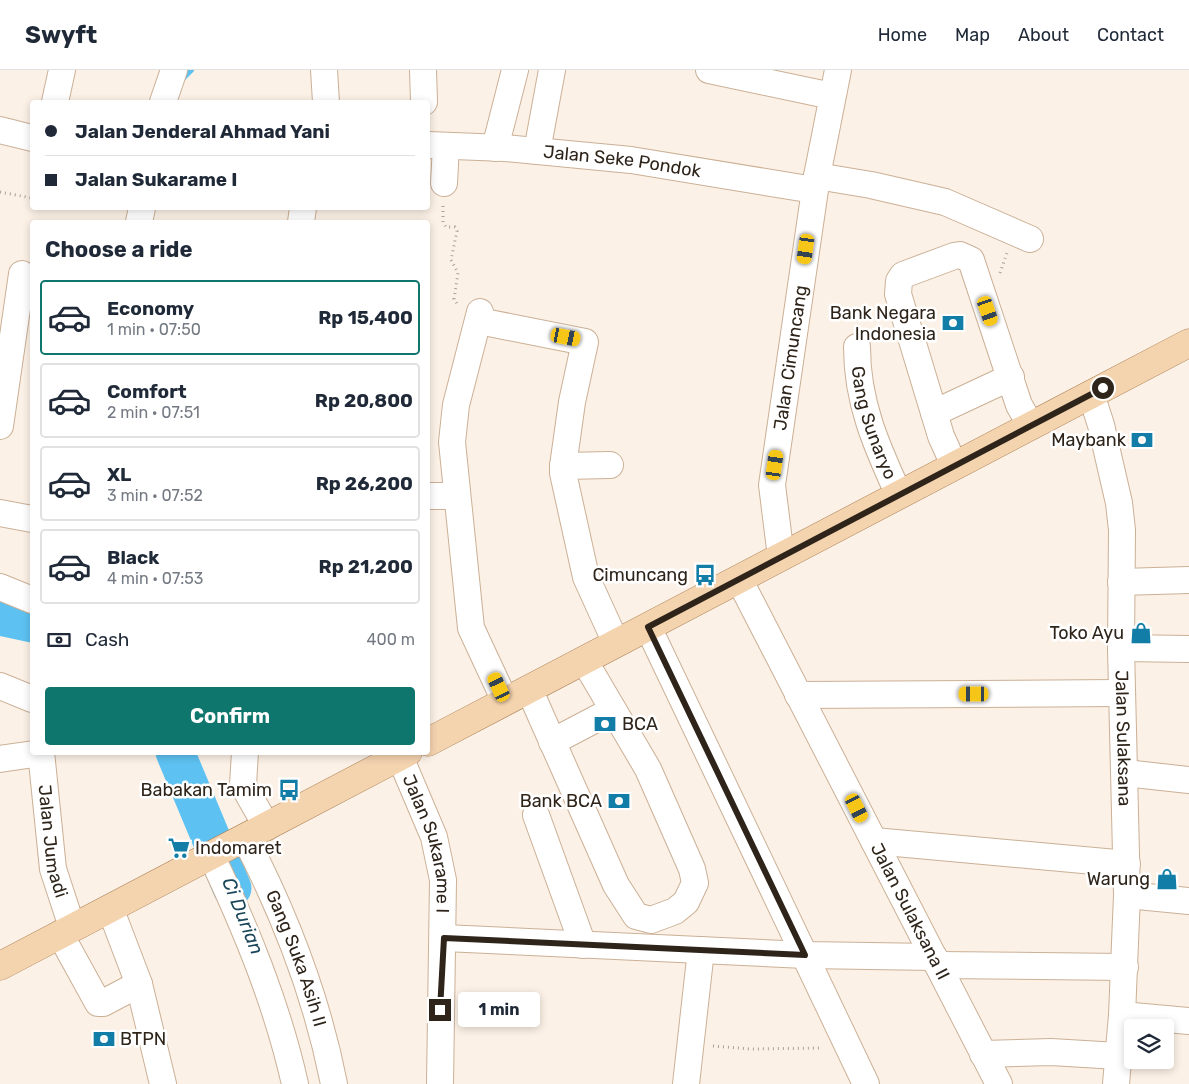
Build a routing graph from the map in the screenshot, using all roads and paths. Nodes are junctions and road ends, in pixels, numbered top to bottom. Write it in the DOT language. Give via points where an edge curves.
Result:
graph roads {
  1 [pos="62,70"];
  2 [pos="324,70"];
  3 [pos="423,70"];
  4 [pos="515,70"];
  5 [pos="552,70"];
  6 [pos="709,70"];
  7 [pos="838,70"];
  8 [pos="172,71"];
  9 [pos="832,96"];
  10 [pos="54,100"];
  11 [pos="164,100"];
  12 [pos="326,100"];
  13 [pos="424,100"];
  14 [pos="0,130"];
  15 [pos="30,138"];
  16 [pos="436,146"];
  17 [pos="495,148"];
  18 [pos="537,151"];
  19 [pos="444,183"];
  20 [pos="816,183"];
  21 [pos="0,192"];
  22 [pos="30,198"];
  23 [pos="1030,239"];
  24 [pos="18,273"];
  25 [pos="480,316"];
  26 [pos="1189,343"];
  27 [pos="857,346"];
  28 [pos="1011,378"];
  29 [pos="1091,394"];
  30 [pos="934,413"];
  31 [pos="0,426"];
  32 [pos="1031,426"];
  33 [pos="610,465"];
  34 [pos="954,465"];
  35 [pos="563,466"];
  36 [pos="900,495"];
  37 [pos="430,496"];
  38 [pos="457,496"];
  39 [pos="0,513"];
  40 [pos="30,518"];
  41 [pos="781,557"];
  42 [pos="739,579"];
  43 [pos="1189,580"];
  44 [pos="1121,582"];
  45 [pos="0,588"];
  46 [pos="30,599"];
  47 [pos="648,627"];
  48 [pos="616,643"];
  49 [pos="1121,648"];
  50 [pos="1189,649"];
  51 [pos="584,660"];
  52 [pos="0,686"];
  53 [pos="529,689"];
  54 [pos="1122,693"];
  55 [pos="798,695"];
  56 [pos="30,698"];
  57 [pos="505,701"];
  58 [pos="614,710"];
  59 [pos="430,741"];
  60 [pos="552,742"];
  61 [pos="30,755"];
  62 [pos="41,755"];
  63 [pos="245,755"];
  64 [pos="404,755"];
  65 [pos="0,759"];
  66 [pos="1125,773"];
  67 [pos="1189,780"];
  68 [pos="536,815"];
  69 [pos="874,841"];
  70 [pos="233,844"];
  71 [pos="1127,864"];
  72 [pos="1127,896"];
  73 [pos="1189,901"];
  74 [pos="110,908"];
  75 [pos="66,931"];
  76 [pos="444,938"];
  77 [pos="583,945"];
  78 [pos="701,950"];
  79 [pos="805,955"];
  80 [pos="936,961"];
  81 [pos="0,966"];
  82 [pos="1125,967"];
  83 [pos="139,984"];
  84 [pos="1122,1015"];
  85 [pos="1189,1021"];
  86 [pos="690,1045"];
  87 [pos="849,1048"];
  88 [pos="984,1054"];
  89 [pos="1118,1056"];
  90 [pos="163,1084"];
  91 [pos="295,1084"];
  92 [pos="334,1084"];
  93 [pos="440,1084"];
  94 [pos="686,1084"];
  95 [pos="866,1084"];
  96 [pos="999,1084"];
  97 [pos="1116,1084"];
  1 -- 10 [label="street"];
  2 -- 12 [label="street"];
  3 -- 13 [label="street"];
  4 -- 17 [label="street"];
  5 -- 18 [label="street"];
  6 -- 9 [label="street"];
  7 -- 9 [label="street, Jalan Cimuncang"];
  8 -- 11 [label="street"];
  9 -- 20 [label="street, Jalan Cimuncang"];
  14 -- 15 [label="street"];
  16 -- 17 [label="street, Jalan Seke Pondok"];
  16 -- 19 [label="street"];
  17 -- 18 [label="street, Jalan Seke Pondok"];
  18 -- 20 [label="street, Jalan Seke Pondok"];
  19 -- 25 [label="path" via="443,222 457,231 451,260 458,273 454,299 456,304"];
  20 -- 23 [label="street, Jalan Seke Pondok" via="871,184 945,202"];
  20 -- 41 [label="street, Jalan Cimuncang" via="772,485"];
  21 -- 22 [label="path"];
  24 -- 31 [label="street"];
  25 -- 35 [label="street" via="585,342"];
  25 -- 38 [label="street" via="452,425"];
  26 -- 29 [label="main road"];
  27 -- 36 [label="street, Gang Sunaryo" via="857,371 872,433"];
  28 -- 30 [label="street"];
  28 -- 30 [label="street" via="971,260 954,256 903,275 898,294"];
  28 -- 32 [label="street" via="1019,404"];
  29 -- 32 [label="main road"];
  29 -- 44 [label="street, Jalan Sulaksana" via="1119,503"];
  30 -- 34 [label="street"];
  32 -- 34 [label="main road"];
  33 -- 35 [label="street"];
  34 -- 36 [label="main road"];
  35 -- 48 [label="street" via="586,577"];
  36 -- 41 [label="main road"];
  37 -- 38 [label="street"];
  38 -- 57 [label="street" via="471,628"];
  39 -- 40 [label="street"];
  41 -- 42 [label="main road"];
  42 -- 47 [label="main road"];
  42 -- 55 [label="street, Jalan Sulaksana II"];
  43 -- 44 [label="street"];
  44 -- 49 [label="street, Jalan Sulaksana"];
  45 -- 46 [label="street"];
  47 -- 48 [label="main road"];
  47 -- 79 [label="street"];
  48 -- 51 [label="main road"];
  49 -- 50 [label="street"];
  49 -- 54 [label="street, Jalan Sulaksana"];
  51 -- 53 [label="main road"];
  51 -- 58 [label="street"];
  52 -- 56 [label="street"];
  53 -- 57 [label="main road"];
  53 -- 60 [label="street"];
  54 -- 55 [label="street"];
  54 -- 66 [label="street, Jalan Sulaksana"];
  55 -- 69 [label="street, Jalan Sulaksana II"];
  57 -- 59 [label="main road"];
  58 -- 60 [label="street"];
  58 -- 60 [label="street" via="648,769 692,869 695,883 691,896 675,911 651,920 636,916 616,886"];
  61 -- 65 [label="street"];
  62 -- 75 [label="street, Jalan Jumadi" via="53,869"];
  63 -- 70 [label="street"];
  64 -- 70 [label="main road"];
  64 -- 76 [label="street, Jalan Sukarame I" via="434,837 443,880"];
  66 -- 67 [label="street"];
  66 -- 71 [label="street, Jalan Sulaksana"];
  68 -- 77 [label="street"];
  69 -- 71 [label="street"];
  69 -- 80 [label="street, Jalan Sulaksana II"];
  70 -- 74 [label="main road"];
  70 -- 91 [label="street" via="255,954 275,1009"];
  70 -- 92 [label="street, Gang Suka Asih II" via="268,883 309,984"];
  71 -- 72 [label="street, Jalan Sulaksana"];
  72 -- 73 [label="street"];
  72 -- 82 [label="street, Jalan Sulaksana"];
  74 -- 75 [label="main road"];
  74 -- 83 [label="street"];
  75 -- 81 [label="main road"];
  75 -- 83 [label="street, Jalan Jumadi" via="98,1003"];
  76 -- 77 [label="street"];
  76 -- 93 [label="street, Jalan Sukarame I"];
  77 -- 78 [label="street"];
  78 -- 79 [label="street"];
  78 -- 86 [label="street"];
  79 -- 80 [label="street"];
  79 -- 87 [label="street"];
  80 -- 82 [label="street"];
  80 -- 88 [label="street, Jalan Sulaksana II"];
  82 -- 84 [label="street, Jalan Sulaksana"];
  83 -- 90 [label="street"];
  84 -- 85 [label="street"];
  84 -- 89 [label="street, Jalan Sulaksana"];
  86 -- 87 [label="path" via="750,1049"];
  86 -- 94 [label="street"];
  87 -- 95 [label="street"];
  88 -- 89 [label="street" via="1051,1052"];
  88 -- 96 [label="street, Jalan Sulaksana II"];
  89 -- 97 [label="street, Jalan Sulaksana"];
}
